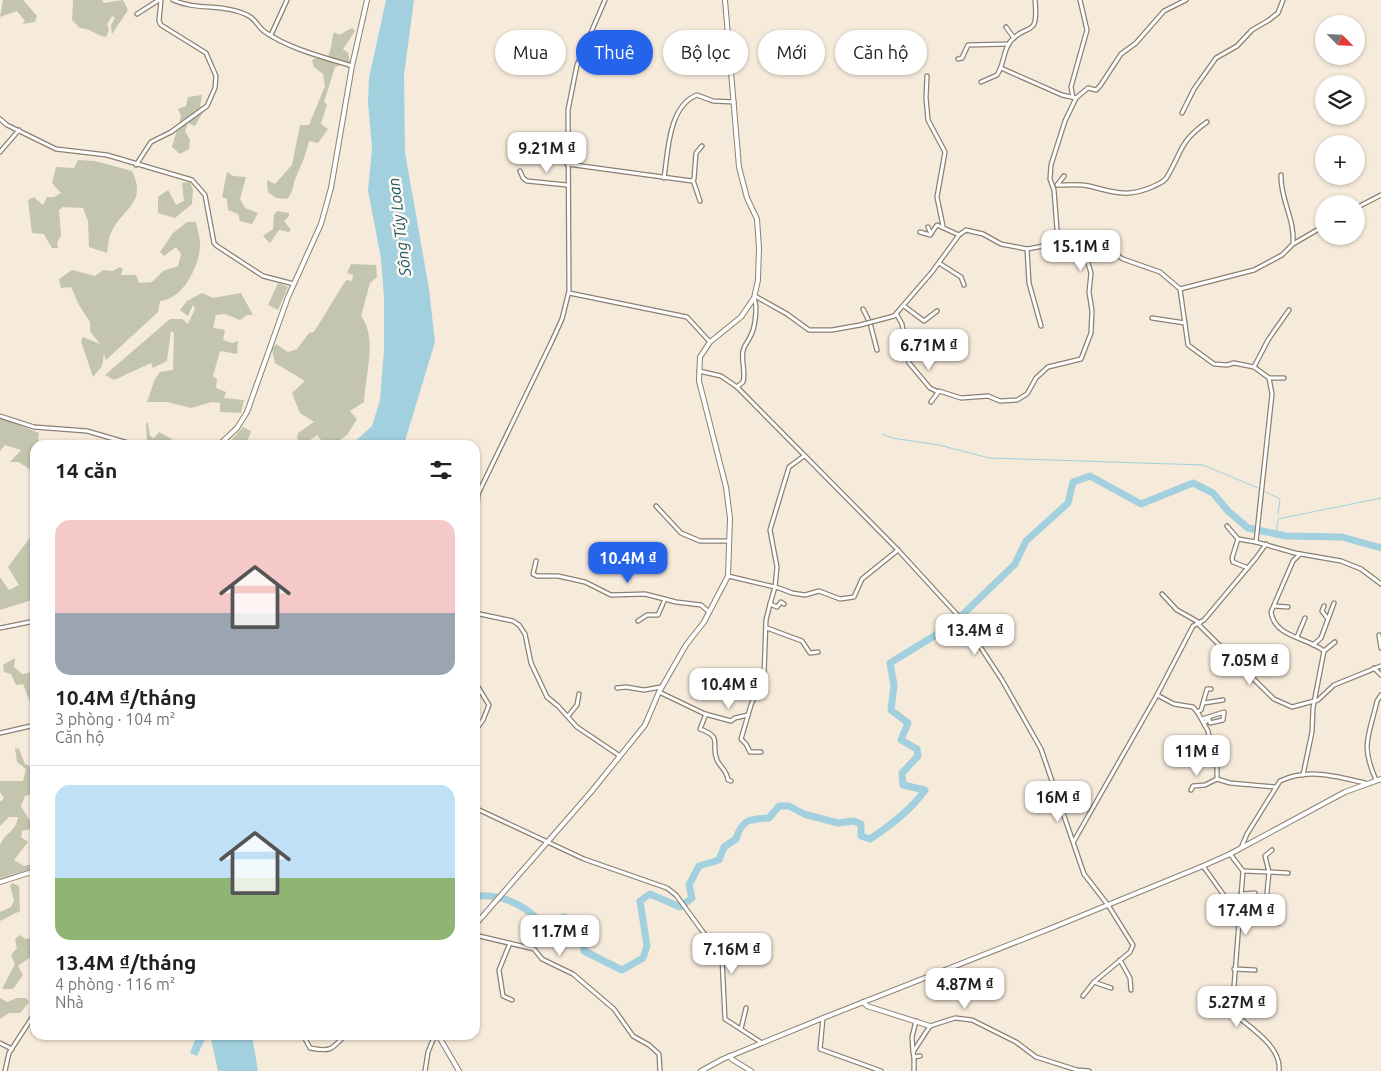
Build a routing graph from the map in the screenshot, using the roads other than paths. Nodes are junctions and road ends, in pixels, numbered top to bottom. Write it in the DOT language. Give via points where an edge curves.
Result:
graph roads {
  1 [pos="160,0"];
  2 [pos="173,0"];
  3 [pos="287,0"];
  4 [pos="367,0"];
  5 [pos="605,0"];
  6 [pos="725,0"];
  7 [pos="1035,0"];
  8 [pos="1080,0"];
  9 [pos="1186,0"];
  10 [pos="1284,0"];
  11 [pos="138,14"];
  12 [pos="1006,27"];
  13 [pos="271,35"];
  14 [pos="1014,38"];
  15 [pos="1008,44"];
  16 [pos="958,59"];
  17 [pos="352,66"];
  18 [pos="1001,68"];
  19 [pos="926,76"];
  20 [pos="981,82"];
  21 [pos="1076,98"];
  22 [pos="734,102"];
  23 [pos="1182,114"];
  24 [pos="0,119"];
  25 [pos="1207,122"];
  26 [pos="19,130"];
  27 [pos="702,146"];
  28 [pos="0,152"];
  29 [pos="567,164"];
  30 [pos="136,165"];
  31 [pos="520,171"];
  32 [pos="1281,175"];
  33 [pos="1064,176"];
  34 [pos="664,178"];
  35 [pos="693,180"];
  36 [pos="567,185"];
  37 [pos="1058,185"];
  38 [pos="1053,187"];
  39 [pos="1381,196"];
  40 [pos="700,201"];
  41 [pos="1365,204"];
  42 [pos="943,226"];
  43 [pos="928,227"];
  44 [pos="1315,231"];
  45 [pos="920,232"];
  46 [pos="931,234"];
  47 [pos="959,234"];
  48 [pos="1081,240"];
  49 [pos="1058,243"];
  50 [pos="1293,244"];
  51 [pos="1027,249"];
  52 [pos="939,263"];
  53 [pos="294,284"];
  54 [pos="964,285"];
  55 [pos="1180,289"];
  56 [pos="569,293"];
  57 [pos="754,297"];
  58 [pos="904,306"];
  59 [pos="863,309"];
  60 [pos="1289,310"];
  61 [pos="937,311"];
  62 [pos="895,316"];
  63 [pos="1152,318"];
  64 [pos="1185,323"];
  65 [pos="1042,326"];
  66 [pos="710,342"];
  67 [pos="877,350"];
  68 [pos="1254,366"];
  69 [pos="699,371"];
  70 [pos="1269,378"];
  71 [pos="1284,378"];
  72 [pos="737,387"];
  73 [pos="938,392"];
  74 [pos="931,402"];
  75 [pos="0,416"];
  76 [pos="118,440"];
  77 [pos="224,440"];
  78 [pos="804,456"];
  79 [pos="480,490"];
  80 [pos="656,506"];
  81 [pos="1227,526"];
  82 [pos="1238,539"];
  83 [pos="730,540"];
  84 [pos="1256,542"];
  85 [pos="1266,544"];
  86 [pos="898,550"];
  87 [pos="1300,554"];
  88 [pos="536,560"];
  89 [pos="1248,568"];
  90 [pos="728,576"];
  91 [pos="1381,584"];
  92 [pos="775,587"];
  93 [pos="1162,594"];
  94 [pos="665,599"];
  95 [pos="1334,603"];
  96 [pos="770,604"];
  97 [pos="784,604"];
  98 [pos="1274,606"];
  99 [pos="1324,606"];
  100 [pos="1288,607"];
  101 [pos="709,612"];
  102 [pos="480,614"];
  103 [pos="1305,618"];
  104 [pos="1328,619"];
  105 [pos="638,621"];
  106 [pos="30,622"];
  107 [pos="1199,624"];
  108 [pos="0,628"];
  109 [pos="767,628"];
  110 [pos="1379,635"];
  111 [pos="1297,638"];
  112 [pos="1335,642"];
  113 [pos="1313,645"];
  114 [pos="1381,648"];
  115 [pos="1324,651"];
  116 [pos="818,652"];
  117 [pos="1381,666"];
  118 [pos="1374,668"];
  119 [pos="1381,675"];
  120 [pos="617,688"];
  121 [pos="1211,689"];
  122 [pos="660,690"];
  123 [pos="480,691"];
  124 [pos="579,694"];
  125 [pos="1157,695"];
  126 [pos="1381,695"];
  127 [pos="1223,700"];
  128 [pos="1314,701"];
  129 [pos="1377,701"];
  130 [pos="1203,704"];
  131 [pos="1381,706"];
  132 [pos="1197,712"];
  133 [pos="706,714"];
  134 [pos="748,715"];
  135 [pos="568,716"];
  136 [pos="1203,721"];
  137 [pos="480,724"];
  138 [pos="30,726"];
  139 [pos="0,733"];
  140 [pos="761,752"];
  141 [pos="620,756"];
  142 [pos="1303,775"];
  143 [pos="1217,779"];
  144 [pos="1381,779"];
  145 [pos="1376,780"];
  146 [pos="731,781"];
  147 [pos="1365,783"];
  148 [pos="1276,787"];
  149 [pos="1191,790"];
  150 [pos="480,810"];
  151 [pos="548,841"];
  152 [pos="1073,842"];
  153 [pos="1240,848"];
  154 [pos="1272,850"];
  155 [pos="1230,854"];
  156 [pos="1203,866"];
  157 [pos="1243,871"];
  158 [pos="1269,872"];
  159 [pos="30,873"];
  160 [pos="1288,873"];
  161 [pos="0,882"];
  162 [pos="1267,893"];
  163 [pos="1241,894"];
  164 [pos="1255,894"];
  165 [pos="1240,901"];
  166 [pos="1108,906"];
  167 [pos="1255,906"];
  168 [pos="1239,916"];
  169 [pos="1252,918"];
  170 [pos="480,919"];
  171 [pos="1278,923"];
  172 [pos="480,936"];
  173 [pos="510,943"];
  174 [pos="1120,960"];
  175 [pos="1234,970"];
  176 [pos="1255,970"];
  177 [pos="1094,982"];
  178 [pos="1111,988"];
  179 [pos="1131,990"];
  180 [pos="1083,996"];
  181 [pos="512,1000"];
  182 [pos="863,1002"];
  183 [pos="746,1008"];
  184 [pos="823,1018"];
  185 [pos="30,1021"];
  186 [pos="916,1021"];
  187 [pos="930,1026"];
  188 [pos="741,1029"];
  189 [pos="306,1040"];
  190 [pos="341,1040"];
  191 [pos="434,1040"];
  192 [pos="439,1040"];
  193 [pos="0,1043"];
  194 [pos="762,1043"];
  195 [pos="12,1049"];
  196 [pos="913,1052"];
  197 [pos="729,1056"];
  198 [pos="920,1056"];
  199 [pos="914,1057"];
  200 [pos="1068,1070"];
  201 [pos="5,1071"];
  202 [pos="425,1071"];
  203 [pos="459,1071"];
  204 [pos="660,1071"];
  205 [pos="701,1071"];
  206 [pos="751,1071"];
  207 [pos="881,1071"];
  208 [pos="914,1071"];
  209 [pos="1089,1071"];
  210 [pos="1279,1071"];
  1 -- 11 [label="street"];
  1 -- 30 [label="street" via="161,25 206,53 216,76 215,88 207,106 172,132 150,142"];
  2 -- 13 [label="street" via="185,6 220,8 250,16"];
  3 -- 13 [label="street"];
  4 -- 17 [label="street"];
  5 -- 29 [label="street" via="577,65 570,93"];
  6 -- 22 [label="street"];
  7 -- 14 [label="street" via="1035,23"];
  8 -- 21 [label="street" via="1087,30 1071,87"];
  9 -- 21 [label="street" via="1164,11 1136,43 1121,54 1096,90 1088,88"];
  10 -- 23 [label="street" via="1278,13 1252,30 1237,46 1216,58 1194,89"];
  12 -- 14 [label="street"];
  13 -- 17 [label="street" via="305,51"];
  14 -- 15 [label="street"];
  15 -- 16 [label="street" via="968,45 962,58"];
  15 -- 18 [label="street"];
  17 -- 53 [label="street" via="331,188 321,224"];
  18 -- 20 [label="street" via="997,75"];
  18 -- 21 [label="street"];
  19 -- 42 [label="street" via="928,120 945,152 937,196"];
  21 -- 38 [label="street" via="1052,159 1050,179"];
  22 -- 34 [label="street" via="713,101 697,95 682,108 671,134"];
  22 -- 57 [label="street" via="739,167 747,198 757,219 758,280"];
  24 -- 26 [label="street"];
  25 -- 37 [label="street" via="1182,145 1162,183 1128,194 1088,186"];
  26 -- 28 [label="street"];
  26 -- 30 [label="street" via="56,148 107,155"];
  27 -- 35 [label="street" via="696,153"];
  29 -- 34 [label="street"];
  29 -- 36 [label="street"];
  30 -- 53 [label="street" via="192,180 205,195 214,243 263,276"];
  31 -- 36 [label="street" via="527,181"];
  32 -- 50 [label="street" via="1282,191 1293,227"];
  33 -- 37 [label="street"];
  34 -- 35 [label="street"];
  35 -- 40 [label="street"];
  36 -- 56 [label="street"];
  37 -- 38 [label="street"];
  38 -- 49 [label="street"];
  39 -- 41 [label="street"];
  42 -- 46 [label="street" via="935,225"];
  42 -- 47 [label="street"];
  43 -- 46 [label="street"];
  44 -- 50 [label="street"];
  45 -- 46 [label="street"];
  47 -- 51 [label="street" via="966,230 974,231 1001,244"];
  47 -- 52 [label="street"];
  48 -- 49 [label="street"];
  48 -- 55 [label="street" via="1088,238 1123,259 1157,270"];
  48 -- 73 [label="street" via="1091,273 1089,297 1092,311 1091,333 1080,359 1048,366 1027,394 1017,400 1000,401 988,396 961,398"];
  49 -- 51 [label="street"];
  50 -- 55 [label="street" via="1282,255 1249,271"];
  51 -- 65 [label="street" via="1029,283"];
  52 -- 54 [label="street" via="961,277"];
  52 -- 58 [label="street"];
  53 -- 77 [label="street" via="246,412 237,428"];
  55 -- 64 [label="street"];
  56 -- 66 [label="street" via="687,317"];
  56 -- 79 [label="street" via="562,319"];
  57 -- 62 [label="street, bridge" via="809,330 832,330"];
  57 -- 66 [label="street" via="741,317"];
  57 -- 72 [label="street" via="752,335 745,344 741,360 743,382"];
  58 -- 61 [label="street" via="924,321"];
  58 -- 62 [label="street"];
  59 -- 67 [label="street"];
  60 -- 68 [label="street"];
  62 -- 73 [label="street" via="902,324 909,363 930,388"];
  63 -- 64 [label="street"];
  64 -- 68 [label="street" via="1188,345 1214,364"];
  66 -- 69 [label="street" via="700,357"];
  68 -- 70 [label="street"];
  69 -- 72 [label="street" via="721,376"];
  69 -- 83 [label="street" via="700,389 726,487"];
  70 -- 71 [label="street"];
  70 -- 84 [label="street" via="1272,394"];
  72 -- 78 [label="street"];
  73 -- 74 [label="street"];
  75 -- 76 [label="street" via="34,426 87,431"];
  78 -- 86 [label="street"];
  78 -- 92 [label="street" via="789,467 770,530 777,560"];
  80 -- 83 [label="street" via="681,533 700,541"];
  81 -- 82 [label="street"];
  82 -- 84 [label="street"];
  82 -- 89 [label="street" via="1232,558"];
  83 -- 90 [label="street"];
  84 -- 85 [label="street"];
  85 -- 87 [label="street"];
  85 -- 89 [label="street"];
  86 -- 92 [label="street" via="862,579 854,597 840,599 819,591 805,595"];
  86 -- 152 [label="street" via="964,622 1002,680 1042,749"];
  87 -- 91 [label="street" via="1340,561 1361,569"];
  87 -- 98 [label="street" via="1293,561"];
  88 -- 94 [label="street" via="533,574 537,576 547,574 585,582 612,595 645,594"];
  89 -- 107 [label="street"];
  90 -- 92 [label="street"];
  90 -- 101 [label="street"];
  92 -- 96 [label="street"];
  93 -- 107 [label="street" via="1177,610"];
  94 -- 101 [label="street" via="701,605"];
  94 -- 105 [label="street" via="658,615 647,615"];
  95 -- 104 [label="street"];
  96 -- 97 [label="street" via="777,607 780,602"];
  96 -- 109 [label="street"];
  98 -- 100 [label="street"];
  98 -- 111 [label="street" via="1271,612 1275,622 1282,631"];
  99 -- 104 [label="street" via="1322,611"];
  101 -- 122 [label="street"];
  102 -- 135 [label="street" via="519,625 525,634 531,663 544,693"];
  103 -- 111 [label="street"];
  104 -- 113 [label="street" via="1322,638"];
  106 -- 108 [label="street"];
  107 -- 125 [label="street" via="1193,626"];
  107 -- 128 [label="street" via="1277,702 1292,707"];
  109 -- 116 [label="street" via="802,641 810,653"];
  109 -- 134 [label="street" via="764,675"];
  110 -- 114 [label="street"];
  111 -- 113 [label="street"];
  112 -- 115 [label="street"];
  113 -- 115 [label="street"];
  115 -- 128 [label="street"];
  117 -- 118 [label="street"];
  118 -- 119 [label="street"];
  118 -- 128 [label="street" via="1334,685 1322,698"];
  120 -- 122 [label="street"];
  121 -- 130 [label="street" via="1207,689"];
  122 -- 133 [label="street"];
  122 -- 141 [label="street" via="645,725"];
  123 -- 137 [label="street" via="489,706"];
  124 -- 135 [label="street" via="577,705"];
  125 -- 132 [label="street" via="1174,704 1193,707"];
  125 -- 152 [label="street"];
  126 -- 129 [label="street"];
  127 -- 130 [label="street"];
  128 -- 142 [label="street" via="1312,732"];
  129 -- 131 [label="street"];
  129 -- 145 [label="street" via="1366,742 1368,761"];
  130 -- 132 [label="street"];
  132 -- 136 [label="street"];
  133 -- 134 [label="street" via="731,721"];
  133 -- 146 [label="street" via="700,729 711,733 715,739 717,760"];
  134 -- 140 [label="street" via="740,739 750,752"];
  135 -- 141 [label="street" via="577,727"];
  136 -- 136 [label="street" via="1224,712 1223,720"];
  136 -- 143 [label="street" via="1218,768"];
  138 -- 139 [label="street"];
  141 -- 151 [label="street"];
  142 -- 147 [label="street" via="1333,776"];
  142 -- 148 [label="street" via="1287,778"];
  143 -- 148 [label="street"];
  143 -- 149 [label="street" via="1205,786 1193,786"];
  144 -- 145 [label="street"];
  145 -- 147 [label="street"];
  147 -- 153 [label="street"];
  148 -- 153 [label="street"];
  150 -- 151 [label="street"];
  151 -- 170 [label="street"];
  151 -- 188 [label="street" via="600,865 666,888 682,901 722,958 725,1019"];
  152 -- 166 [label="street" via="1084,874"];
  153 -- 155 [label="street"];
  154 -- 158 [label="street" via="1265,856"];
  155 -- 156 [label="street"];
  155 -- 157 [label="street"];
  156 -- 166 [label="street"];
  156 -- 168 [label="street"];
  157 -- 158 [label="street"];
  157 -- 163 [label="street"];
  158 -- 160 [label="street"];
  158 -- 162 [label="street"];
  159 -- 161 [label="street"];
  163 -- 164 [label="street"];
  163 -- 165 [label="street"];
  165 -- 167 [label="street"];
  165 -- 168 [label="street"];
  166 -- 174 [label="street" via="1133,945"];
  166 -- 182 [label="street"];
  167 -- 169 [label="street"];
  167 -- 171 [label="street" via="1263,908"];
  168 -- 175 [label="street"];
  172 -- 173 [label="street"];
  173 -- 181 [label="street" via="499,970 503,996"];
  173 -- 204 [label="street" via="534,949 542,958 574,974 596,992 614,1009 633,1036 659,1054"];
  174 -- 177 [label="street"];
  174 -- 179 [label="street"];
  175 -- 176 [label="street"];
  175 -- 210 [label="street" via="1232,1012 1275,1051 1280,1062"];
  177 -- 178 [label="street"];
  177 -- 180 [label="street"];
  182 -- 184 [label="street"];
  182 -- 186 [label="street" via="866,1006"];
  183 -- 188 [label="street"];
  184 -- 194 [label="street"];
  184 -- 207 [label="street" via="820,1049"];
  185 -- 195 [label="street"];
  186 -- 187 [label="street"];
  186 -- 196 [label="street"];
  187 -- 196 [label="street"];
  187 -- 200 [label="street" via="955,1018 972,1020 1016,1042 1036,1057"];
  188 -- 194 [label="street"];
  189 -- 190 [label="street" via="310,1048 324,1051 334,1048"];
  191 -- 202 [label="street"];
  192 -- 203 [label="street"];
  193 -- 195 [label="street"];
  194 -- 197 [label="street"];
  195 -- 201 [label="street"];
  196 -- 199 [label="street"];
  197 -- 205 [label="street"];
  197 -- 206 [label="street"];
  198 -- 199 [label="street"];
  199 -- 208 [label="street"];
  200 -- 209 [label="street"];
}
